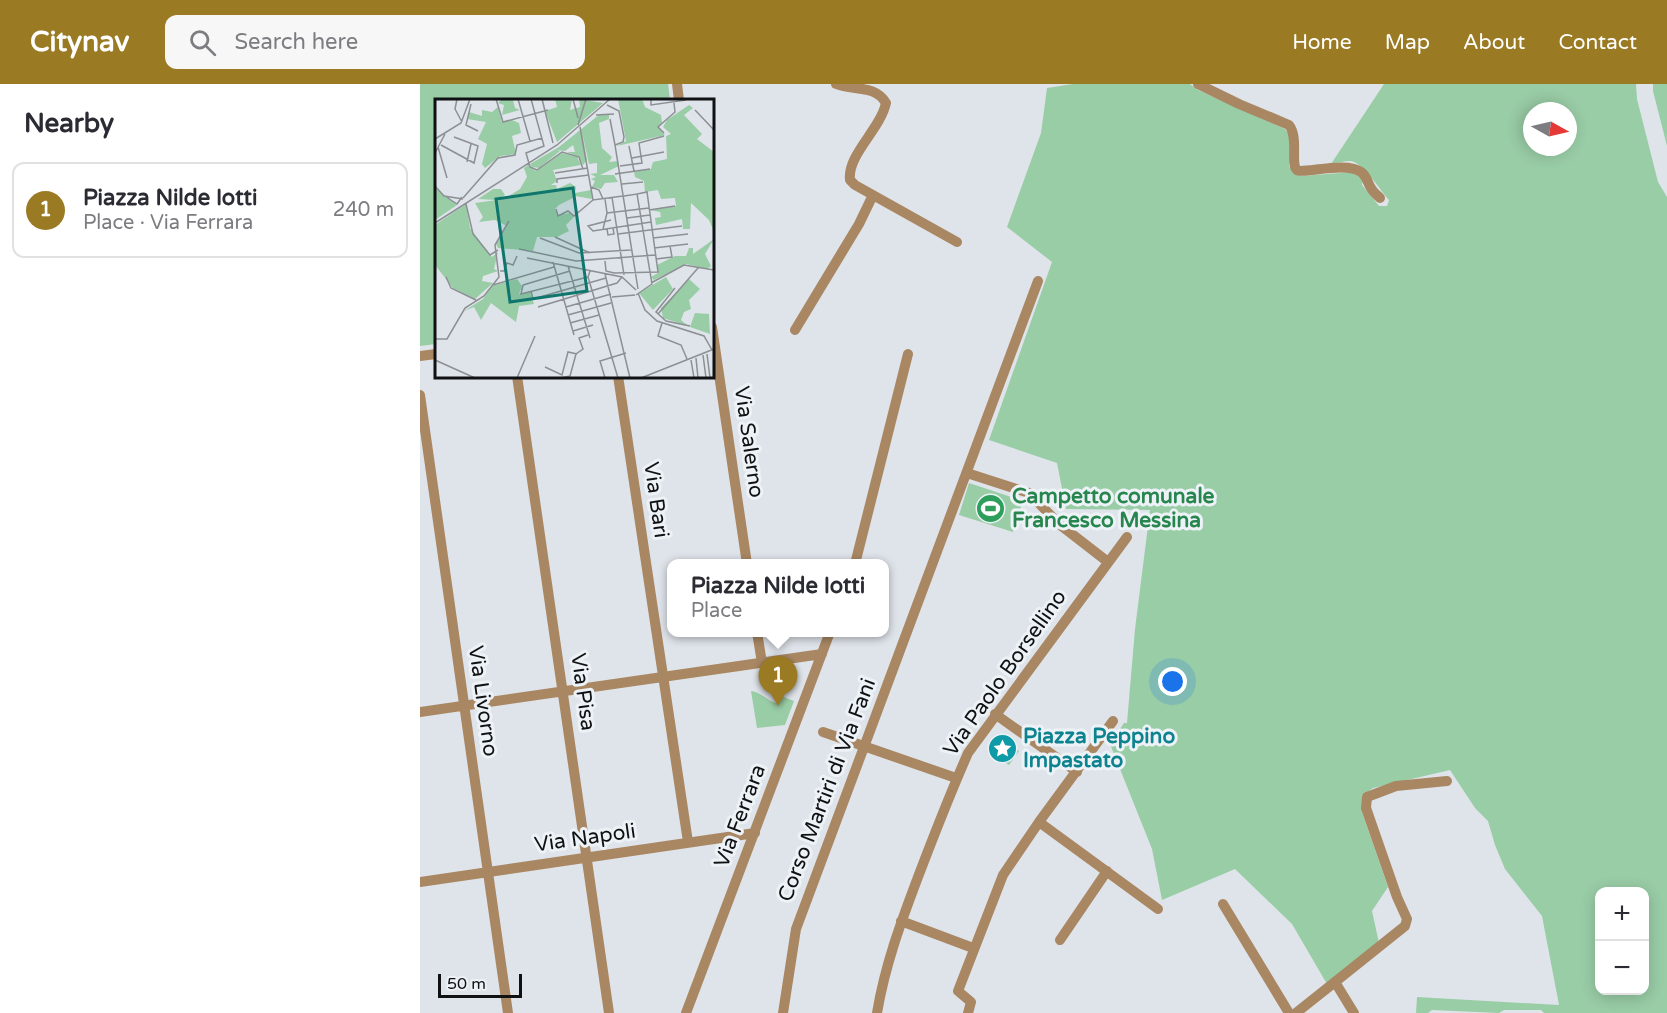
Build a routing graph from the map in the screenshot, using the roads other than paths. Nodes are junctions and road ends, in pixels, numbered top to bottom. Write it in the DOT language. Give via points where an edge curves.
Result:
graph roads {
  1 [pos="677,84"];
  2 [pos="836,84"];
  3 [pos="1198,84"];
  4 [pos="679,99"];
  5 [pos="873,195"];
  6 [pos="1380,198"];
  7 [pos="957,242"];
  8 [pos="1038,281"];
  9 [pos="795,330"];
  10 [pos="714,341"];
  11 [pos="435,354"];
  12 [pos="908,354"];
  13 [pos="420,356"];
  14 [pos="517,378"];
  15 [pos="618,378"];
  16 [pos="420,395"];
  17 [pos="968,473"];
  18 [pos="1127,537"];
  19 [pos="746,559"];
  20 [pos="856,559"];
  21 [pos="1108,562"];
  22 [pos="758,637"];
  23 [pos="828,637"];
  24 [pos="822,654"];
  25 [pos="762,663"];
  26 [pos="663,677"];
  27 [pos="563,691"];
  28 [pos="464,705"];
  29 [pos="420,712"];
  30 [pos="995,714"];
  31 [pos="1113,722"];
  32 [pos="823,732"];
  33 [pos="864,746"];
  34 [pos="1077,772"];
  35 [pos="956,778"];
  36 [pos="1447,781"];
  37 [pos="1039,822"];
  38 [pos="755,833"];
  39 [pos="688,842"];
  40 [pos="588,857"];
  41 [pos="1107,871"];
  42 [pos="488,872"];
  43 [pos="420,882"];
  44 [pos="1223,904"];
  45 [pos="1158,909"];
  46 [pos="902,921"];
  47 [pos="1060,940"];
  48 [pos="974,948"];
  49 [pos="1335,982"];
  50 [pos="508,1013"];
  51 [pos="609,1013"];
  52 [pos="686,1013"];
  53 [pos="783,1013"];
  54 [pos="877,1013"];
  55 [pos="968,1013"];
  56 [pos="1289,1013"];
  57 [pos="1296,1013"];
  58 [pos="1354,1013"];
  1 -- 4 [label="street"];
  2 -- 5 [label="street" via="874,91 886,103 849,173 855,185"];
  3 -- 6 [label="street" via="1290,125 1294,132 1296,169 1357,169"];
  5 -- 7 [label="street"];
  5 -- 9 [label="street"];
  8 -- 17 [label="street, Corso Martiri di Via Fani"];
  10 -- 19 [label="street, Via Salerno"];
  11 -- 13 [label="street"];
  12 -- 20 [label="street"];
  14 -- 27 [label="street, Via Pisa"];
  15 -- 26 [label="street, Via Bari"];
  16 -- 28 [label="street, Via Livorno"];
  17 -- 21 [label="street" via="1029,493 1059,524"];
  17 -- 33 [label="street, Corso Martiri di Via Fani"];
  18 -- 21 [label="street, Via Paolo Borsellino"];
  21 -- 30 [label="street, Via Paolo Borsellino"];
  22 -- 25 [label="street"];
  23 -- 24 [label="street, Via Ferrara"];
  24 -- 25 [label="street"];
  24 -- 38 [label="street, Via Ferrara"];
  25 -- 26 [label="street"];
  26 -- 27 [label="street"];
  26 -- 39 [label="street, Via Bari"];
  27 -- 28 [label="street"];
  27 -- 40 [label="street, Via Pisa"];
  28 -- 29 [label="street"];
  28 -- 42 [label="street, Via Livorno"];
  30 -- 34 [label="street"];
  30 -- 35 [label="street, Via Paolo Borsellino"];
  31 -- 34 [label="street"];
  32 -- 33 [label="street"];
  33 -- 35 [label="street"];
  33 -- 53 [label="street, Corso Martiri di Via Fani" via="795,929"];
  34 -- 37 [label="street"];
  35 -- 46 [label="street, Via Paolo Borsellino"];
  36 -- 49 [label="street" via="1396,786 1367,797 1366,808 1407,919 1405,926"];
  37 -- 41 [label="street"];
  37 -- 48 [label="street" via="1003,875"];
  38 -- 39 [label="street, Via Napoli"];
  38 -- 52 [label="street, Via Ferrara"];
  39 -- 40 [label="street, Via Napoli"];
  40 -- 42 [label="street, Via Napoli"];
  40 -- 51 [label="street, Via Pisa"];
  41 -- 45 [label="street"];
  41 -- 47 [label="street"];
  42 -- 43 [label="street, Via Napoli"];
  42 -- 50 [label="street, Via Livorno"];
  44 -- 56 [label="street"];
  46 -- 48 [label="street"];
  46 -- 54 [label="street, Via Paolo Borsellino" via="883,977"];
  48 -- 55 [label="street" via="958,990 971,1002"];
  49 -- 57 [label="street"];
  49 -- 58 [label="street"];
}
